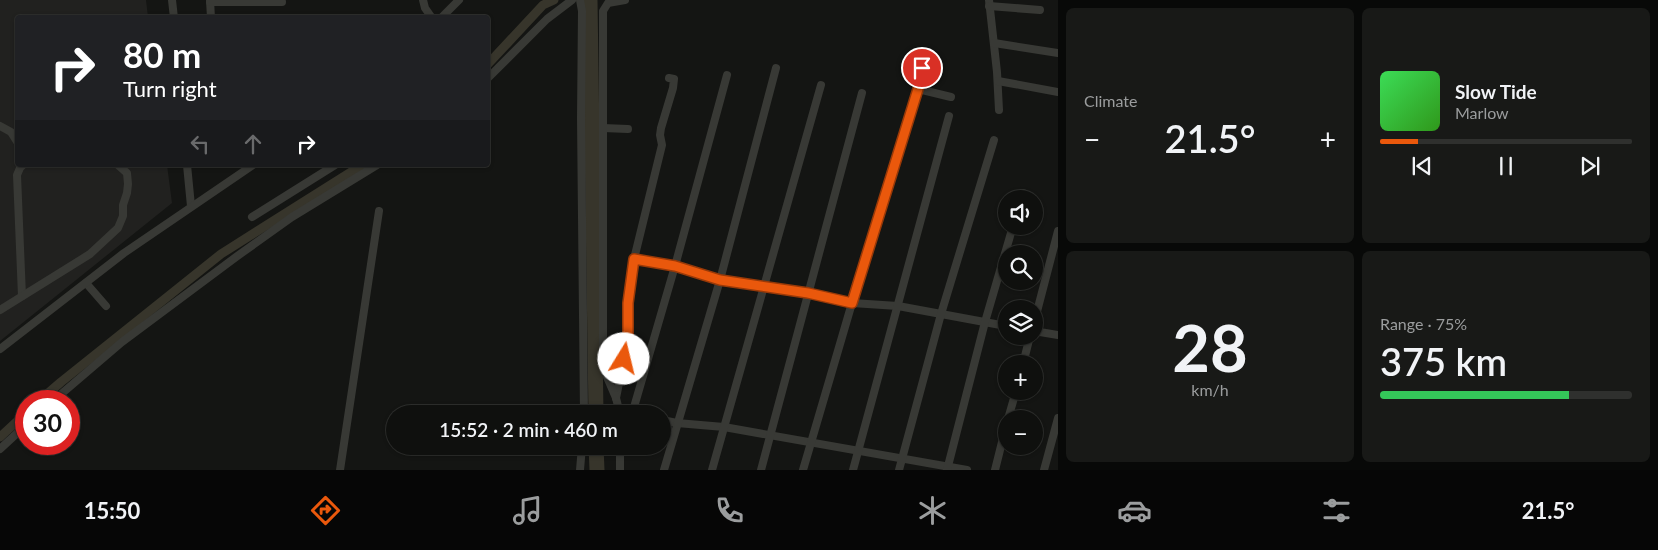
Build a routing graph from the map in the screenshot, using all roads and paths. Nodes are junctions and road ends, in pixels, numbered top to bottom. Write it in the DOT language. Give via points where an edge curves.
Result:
graph roads {
  1 [pos="172,0"];
  2 [pos="423,0"];
  3 [pos="458,0"];
  4 [pos="572,0"];
  5 [pos="580,0"];
  6 [pos="625,0"];
  7 [pos="210,1"];
  8 [pos="282,2"];
  9 [pos="989,3"];
  10 [pos="1040,10"];
  11 [pos="174,15"];
  12 [pos="211,15"];
  13 [pos="430,15"];
  14 [pos="445,15"];
  15 [pos="994,43"];
  16 [pos="1058,54"];
  17 [pos="776,68"];
  18 [pos="922,68"];
  19 [pos="727,75"];
  20 [pos="490,76"];
  21 [pos="669,78"];
  22 [pos="998,81"];
  23 [pos="820,85"];
  24 [pos="918,89"];
  25 [pos="862,92"];
  26 [pos="1058,92"];
  27 [pos="951,97"];
  28 [pos="1000,110"];
  29 [pos="949,116"];
  30 [pos="0,126"];
  31 [pos="603,128"];
  32 [pos="628,129"];
  33 [pos="15,138"];
  34 [pos="994,140"];
  35 [pos="21,167"];
  36 [pos="120,167"];
  37 [pos="187,167"];
  38 [pos="328,167"];
  39 [pos="374,167"];
  40 [pos="240,169"];
  41 [pos="191,206"];
  42 [pos="379,211"];
  43 [pos="252,217"];
  44 [pos="1058,231"];
  45 [pos="1011,235"];
  46 [pos="634,259"];
  47 [pos="675,266"];
  48 [pos="720,280"];
  49 [pos="86,283"];
  50 [pos="764,287"];
  51 [pos="808,293"];
  52 [pos="22,296"];
  53 [pos="1040,300"];
  54 [pos="852,303"];
  55 [pos="106,306"];
  56 [pos="898,306"];
  57 [pos="0,310"];
  58 [pos="941,314"];
  59 [pos="985,322"];
  60 [pos="998,324"];
  61 [pos="1043,332"];
  62 [pos="1058,335"];
  63 [pos="0,349"];
  64 [pos="66,390"];
  65 [pos="616,398"];
  66 [pos="584,405"];
  67 [pos="619,405"];
  68 [pos="635,405"];
  69 [pos="1058,418"];
  70 [pos="671,422"];
  71 [pos="678,423"];
  72 [pos="724,427"];
  73 [pos="15,435"];
  74 [pos="771,435"];
  75 [pos="811,442"];
  76 [pos="0,449"];
  77 [pos="859,451"];
  78 [pos="581,455"];
  79 [pos="620,455"];
  80 [pos="999,455"];
  81 [pos="902,458"];
  82 [pos="947,468"];
  83 [pos="340,470"];
  84 [pos="580,470"];
  85 [pos="620,470"];
  86 [pos="664,470"];
  87 [pos="712,470"];
  88 [pos="761,470"];
  89 [pos="803,470"];
  90 [pos="853,470"];
  91 [pos="899,470"];
  92 [pos="967,470"];
  93 [pos="995,470"];
  94 [pos="1044,470"];
  1 -- 11 [label="street"];
  2 -- 13 [label="street"];
  3 -- 14 [label="street"];
  4 -- 20 [label="street" via="547,19"];
  5 -- 66 [label="street"];
  6 -- 31 [label="street" via="608,3 603,11"];
  7 -- 8 [label="street"];
  7 -- 12 [label="street"];
  9 -- 10 [label="street"];
  9 -- 15 [label="street"];
  15 -- 16 [label="street"];
  15 -- 22 [label="street"];
  17 -- 48 [label="street"];
  18 -- 24 [label="street"];
  19 -- 47 [label="street"];
  21 -- 46 [label="street" via="674,82 660,135 662,146"];
  22 -- 26 [label="street"];
  22 -- 28 [label="street"];
  23 -- 50 [label="street"];
  24 -- 27 [label="street"];
  24 -- 54 [label="street"];
  25 -- 51 [label="street"];
  29 -- 56 [label="street"];
  30 -- 33 [label="street"];
  31 -- 32 [label="street"];
  31 -- 65 [label="street" via="604,370"];
  34 -- 58 [label="street"];
  35 -- 52 [label="street" via="17,175"];
  36 -- 52 [label="street" via="127,173 128,184 118,228 90,254"];
  37 -- 41 [label="street"];
  38 -- 43 [label="street"];
  39 -- 64 [label="street" via="292,217 236,257 122,342"];
  40 -- 41 [label="street"];
  41 -- 49 [label="street" via="124,252"];
  42 -- 83 [label="street"];
  44 -- 53 [label="street"];
  45 -- 59 [label="street"];
  46 -- 47 [label="street"];
  46 -- 65 [label="street" via="628,303 628,339"];
  47 -- 48 [label="street"];
  47 -- 68 [label="street"];
  48 -- 50 [label="street"];
  48 -- 71 [label="street"];
  49 -- 55 [label="street"];
  49 -- 63 [label="street"];
  50 -- 51 [label="street"];
  50 -- 72 [label="street"];
  51 -- 54 [label="street"];
  51 -- 74 [label="street"];
  52 -- 57 [label="street"];
  54 -- 56 [label="street"];
  54 -- 75 [label="street"];
  56 -- 58 [label="street"];
  56 -- 77 [label="street"];
  58 -- 59 [label="street"];
  58 -- 81 [label="street"];
  59 -- 60 [label="street"];
  59 -- 82 [label="street"];
  61 -- 62 [label="street"];
  65 -- 67 [label="street"];
  69 -- 94 [label="street"];
  70 -- 71 [label="street"];
  71 -- 72 [label="street"];
  71 -- 86 [label="street"];
  72 -- 74 [label="street"];
  72 -- 87 [label="street"];
  73 -- 76 [label="street"];
  74 -- 75 [label="street"];
  74 -- 88 [label="street"];
  75 -- 77 [label="street"];
  75 -- 89 [label="street"];
  77 -- 81 [label="street"];
  77 -- 90 [label="street"];
  78 -- 84 [label="street"];
  79 -- 85 [label="street"];
  80 -- 93 [label="street"];
  81 -- 82 [label="street"];
  81 -- 91 [label="street"];
  82 -- 92 [label="street"];
}
